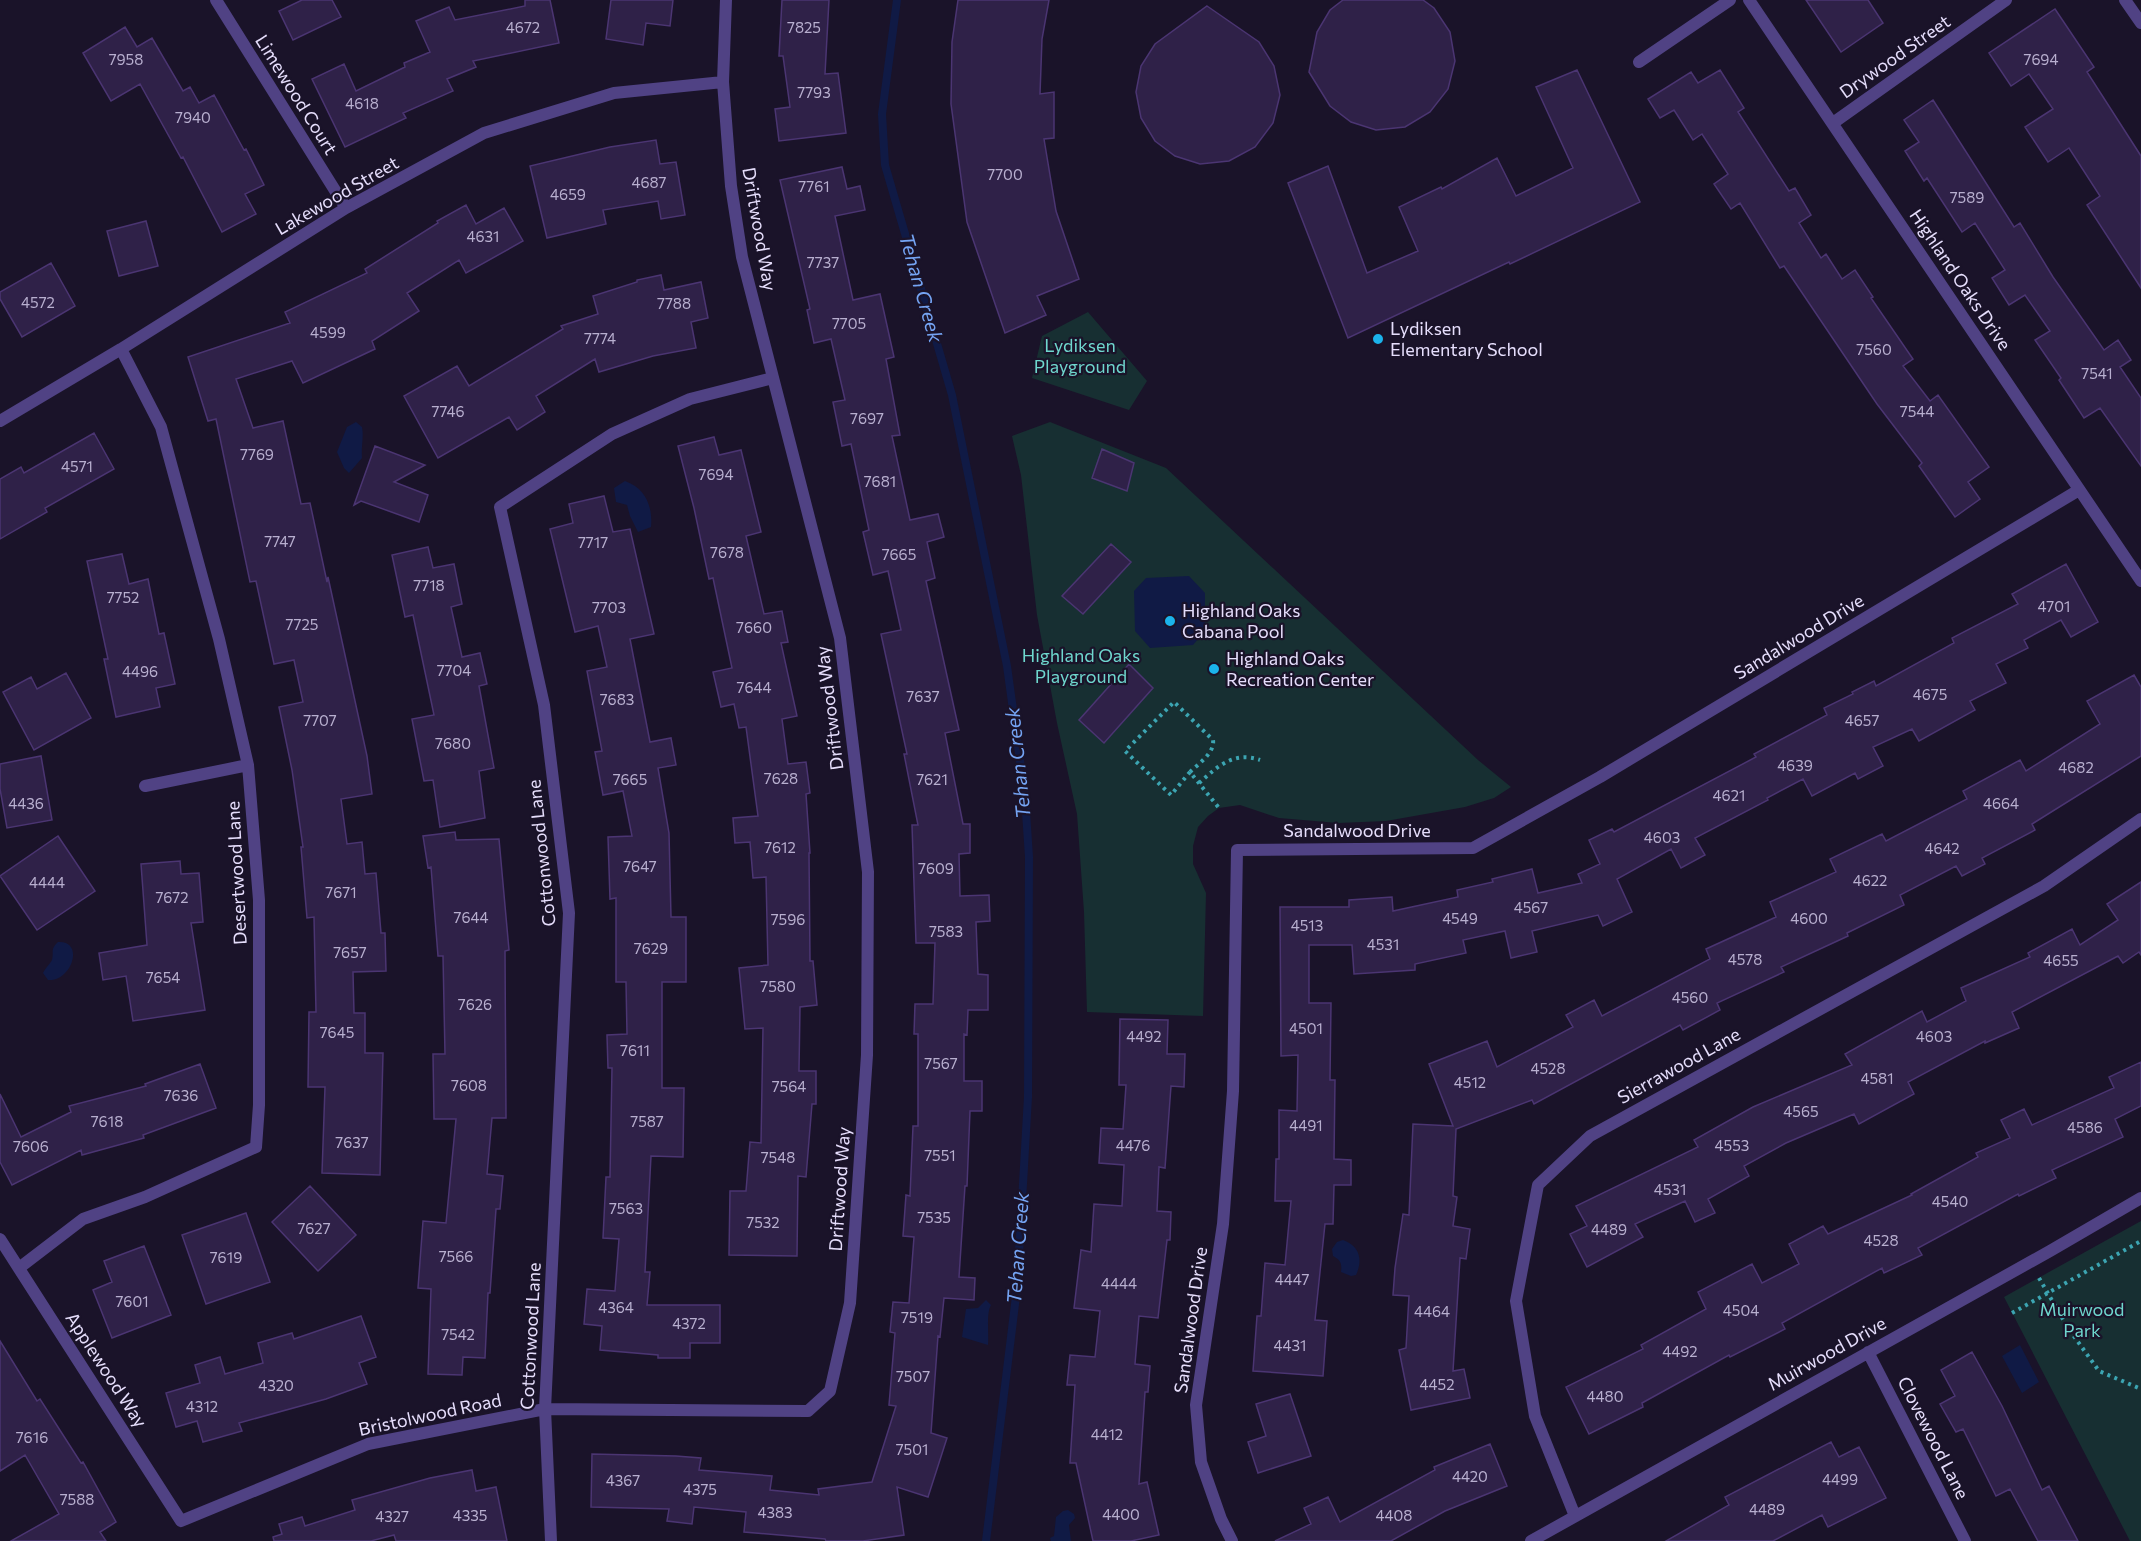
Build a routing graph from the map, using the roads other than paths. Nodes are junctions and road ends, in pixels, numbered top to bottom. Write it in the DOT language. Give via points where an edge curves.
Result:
graph roads {
  1 [pos="216,0"];
  2 [pos="726,0"];
  3 [pos="1730,0"];
  4 [pos="1749,0"];
  5 [pos="2006,0"];
  6 [pos="2126,0"];
  7 [pos="2141,23"];
  8 [pos="1639,62"];
  9 [pos="723,82"];
  10 [pos="1833,123"];
  11 [pos="346,208"];
  12 [pos="121,349"];
  13 [pos="773,378"];
  14 [pos="0,421"];
  15 [pos="2079,490"];
  16 [pos="2141,581"];
  17 [pos="248,765"];
  18 [pos="145,786"];
  19 [pos="2141,819"];
  20 [pos="2141,1198"];
  21 [pos="0,1239"];
  22 [pos="19,1268"];
  23 [pos="1868,1352"];
  24 [pos="544,1409"];
  25 [pos="808,1411"];
  26 [pos="1575,1516"];
  27 [pos="181,1521"];
  28 [pos="551,1541"];
  29 [pos="1232,1541"];
  30 [pos="1530,1541"];
  31 [pos="1965,1541"];
  1 -- 11 [label="street, Limewood Court"];
  2 -- 9 [label="street, Driftwood Way"];
  3 -- 8 [label="street"];
  4 -- 10 [label="street, Highland Oaks Drive"];
  5 -- 10 [label="street, Drywood Street"];
  6 -- 7 [label="street"];
  9 -- 11 [label="street, Lakewood Street" via="614,93 484,133"];
  9 -- 13 [label="street, Driftwood Way" via="731,186 742,257"];
  10 -- 15 [label="street, Highland Oaks Drive"];
  11 -- 12 [label="street, Lakewood Street"];
  12 -- 14 [label="street, Lakewood Street"];
  12 -- 17 [label="street, Desertwood Lane" via="161,427 219,639"];
  13 -- 24 [label="street, Cottonwood Lane" via="690,399 612,434 500,507 544,705 569,913"];
  13 -- 25 [label="street, Driftwood Way" via="840,638 868,872 867,1055 850,1303 830,1391"];
  15 -- 16 [label="street, Highland Oaks Drive"];
  15 -- 29 [label="street, Sandalwood Drive" via="1600,777 1473,848 1237,850 1233,1091 1223,1224 1196,1405 1201,1462"];
  17 -- 18 [label="street"];
  17 -- 22 [label="street, Desertwood Lane" via="259,900 256,1147 145,1197 83,1219"];
  19 -- 26 [label="street, Sierrawood Lane" via="2044,886 1590,1136 1538,1185 1516,1301 1535,1416"];
  20 -- 23 [label="street, Muirwood Drive"];
  21 -- 22 [label="street, Applewood Way"];
  22 -- 27 [label="street, Applewood Way"];
  23 -- 26 [label="street, Muirwood Drive"];
  23 -- 31 [label="street, Clovewood Lane"];
  24 -- 25 [label="street, Bristolwood Road"];
  24 -- 27 [label="street, Bristolwood Road" via="368,1444"];
  24 -- 28 [label="street, Cottonwood Lane"];
  26 -- 30 [label="street, Muirwood Drive"];
}
